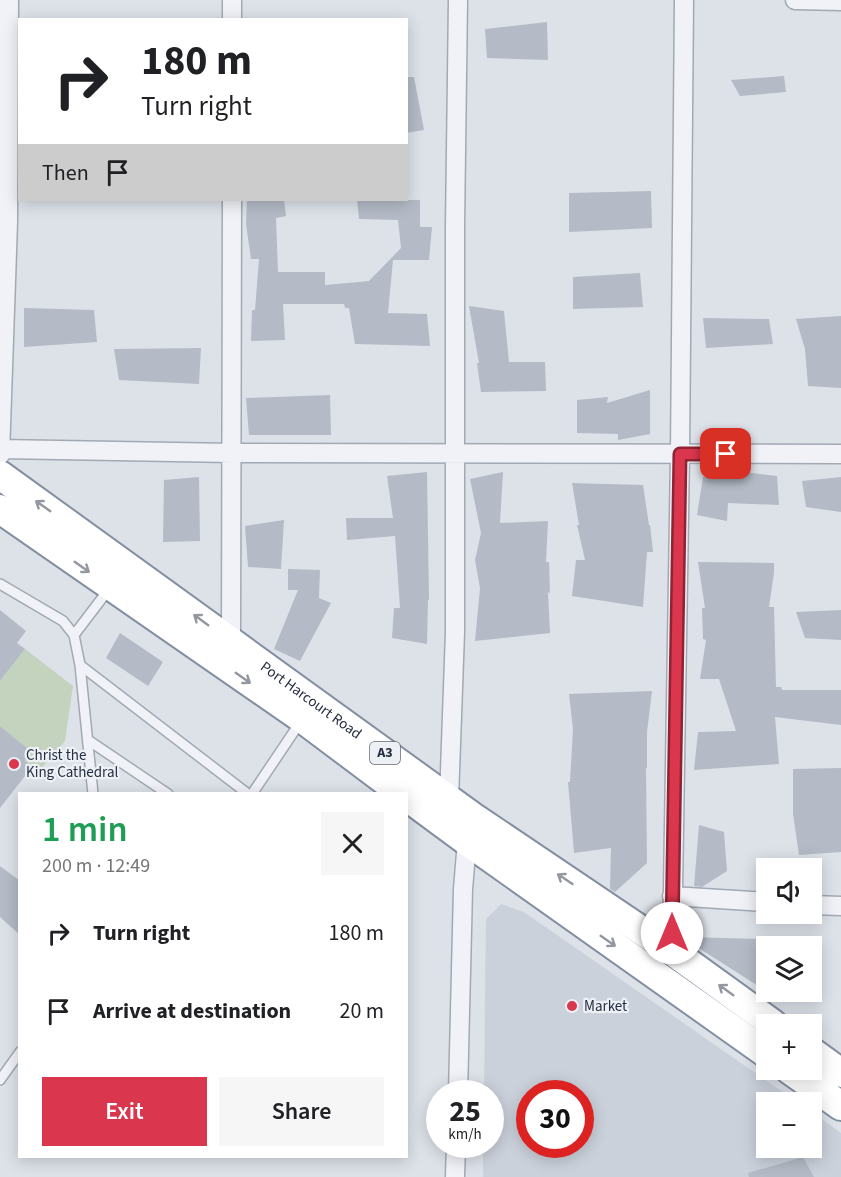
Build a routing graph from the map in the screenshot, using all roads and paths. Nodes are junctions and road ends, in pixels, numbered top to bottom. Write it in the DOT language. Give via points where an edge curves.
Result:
graph roads {
  1 [pos="9,0"];
  2 [pos="232,0"];
  3 [pos="458,0"];
  4 [pos="684,0"];
  5 [pos="795,0"];
  6 [pos="841,1"];
  7 [pos="232,18"];
  8 [pos="232,201"];
  9 [pos="0,449"];
  10 [pos="232,453"];
  11 [pos="455,454"];
  12 [pos="680,454"];
  13 [pos="841,454"];
  14 [pos="0,455"];
  15 [pos="0,475"];
  16 [pos="0,509"];
  17 [pos="118,576"];
  18 [pos="0,584"];
  19 [pos="74,635"];
  20 [pos="231,641"];
  21 [pos="80,665"];
  22 [pos="303,719"];
  23 [pos="87,740"];
  24 [pos="93,792"];
  25 [pos="165,792"];
  26 [pos="247,792"];
  27 [pos="251,792"];
  28 [pos="401,792"];
  29 [pos="408,797"];
  30 [pos="449,799"];
  31 [pos="470,829"];
  32 [pos="672,896"];
  33 [pos="756,901"];
  34 [pos="822,905"];
  35 [pos="841,906"];
  36 [pos="672,951"];
  37 [pos="759,1014"];
  38 [pos="756,1045"];
  39 [pos="18,1055"];
  40 [pos="822,1059"];
  41 [pos="841,1073"];
  42 [pos="0,1080"];
  43 [pos="458,1080"];
  44 [pos="804,1080"];
  45 [pos="841,1106"];
  46 [pos="456,1158"];
  47 [pos="455,1177"];
  1 -- 9 [label="street" via="8,222"];
  2 -- 7 [label="street"];
  3 -- 11 [label="street"];
  4 -- 12 [label="street"];
  5 -- 6 [label="street"];
  8 -- 10 [label="street"];
  9 -- 10 [label="street"];
  9 -- 14 [label="street"];
  10 -- 11 [label="street"];
  10 -- 20 [label="street"];
  11 -- 12 [label="street"];
  11 -- 30 [label="street" via="455,632"];
  12 -- 13 [label="street"];
  12 -- 32 [label="street"];
  17 -- 15 [label="highway, Port Harcourt Road / A3, one-way"];
  16 -- 17 [label="highway, Port Harcourt Road / A3, one-way"];
  17 -- 19 [label="lane"];
  20 -- 17 [label="highway, Port Harcourt Road / A3, one-way"];
  17 -- 22 [label="highway, Port Harcourt Road / A3, one-way"];
  18 -- 19 [label="lane" via="63,621"];
  19 -- 21 [label="lane"];
  20 -- 30 [label="highway, Port Harcourt Road / A3"];
  21 -- 23 [label="lane"];
  21 -- 26 [label="lane"];
  22 -- 27 [label="lane"];
  22 -- 28 [label="highway, Port Harcourt Road / A3"];
  23 -- 24 [label="lane"];
  23 -- 25 [label="lane"];
  29 -- 31 [label="highway, Port Harcourt Road / A3"];
  30 -- 31 [label="highway, Port Harcourt Road / A3"];
  36 -- 31 [label="highway, Port Harcourt Road / A3, one-way"];
  31 -- 38 [label="highway, Port Harcourt Road / A3, one-way"];
  31 -- 43 [label="street" via="463,890"];
  32 -- 33 [label="street"];
  32 -- 36 [label="street"];
  34 -- 35 [label="street"];
  37 -- 36 [label="highway, Port Harcourt Road / A3, one-way"];
  39 -- 42 [label="lane"];
  40 -- 41 [label="highway"];
  44 -- 45 [label="highway"];
  46 -- 47 [label="street"];
}
